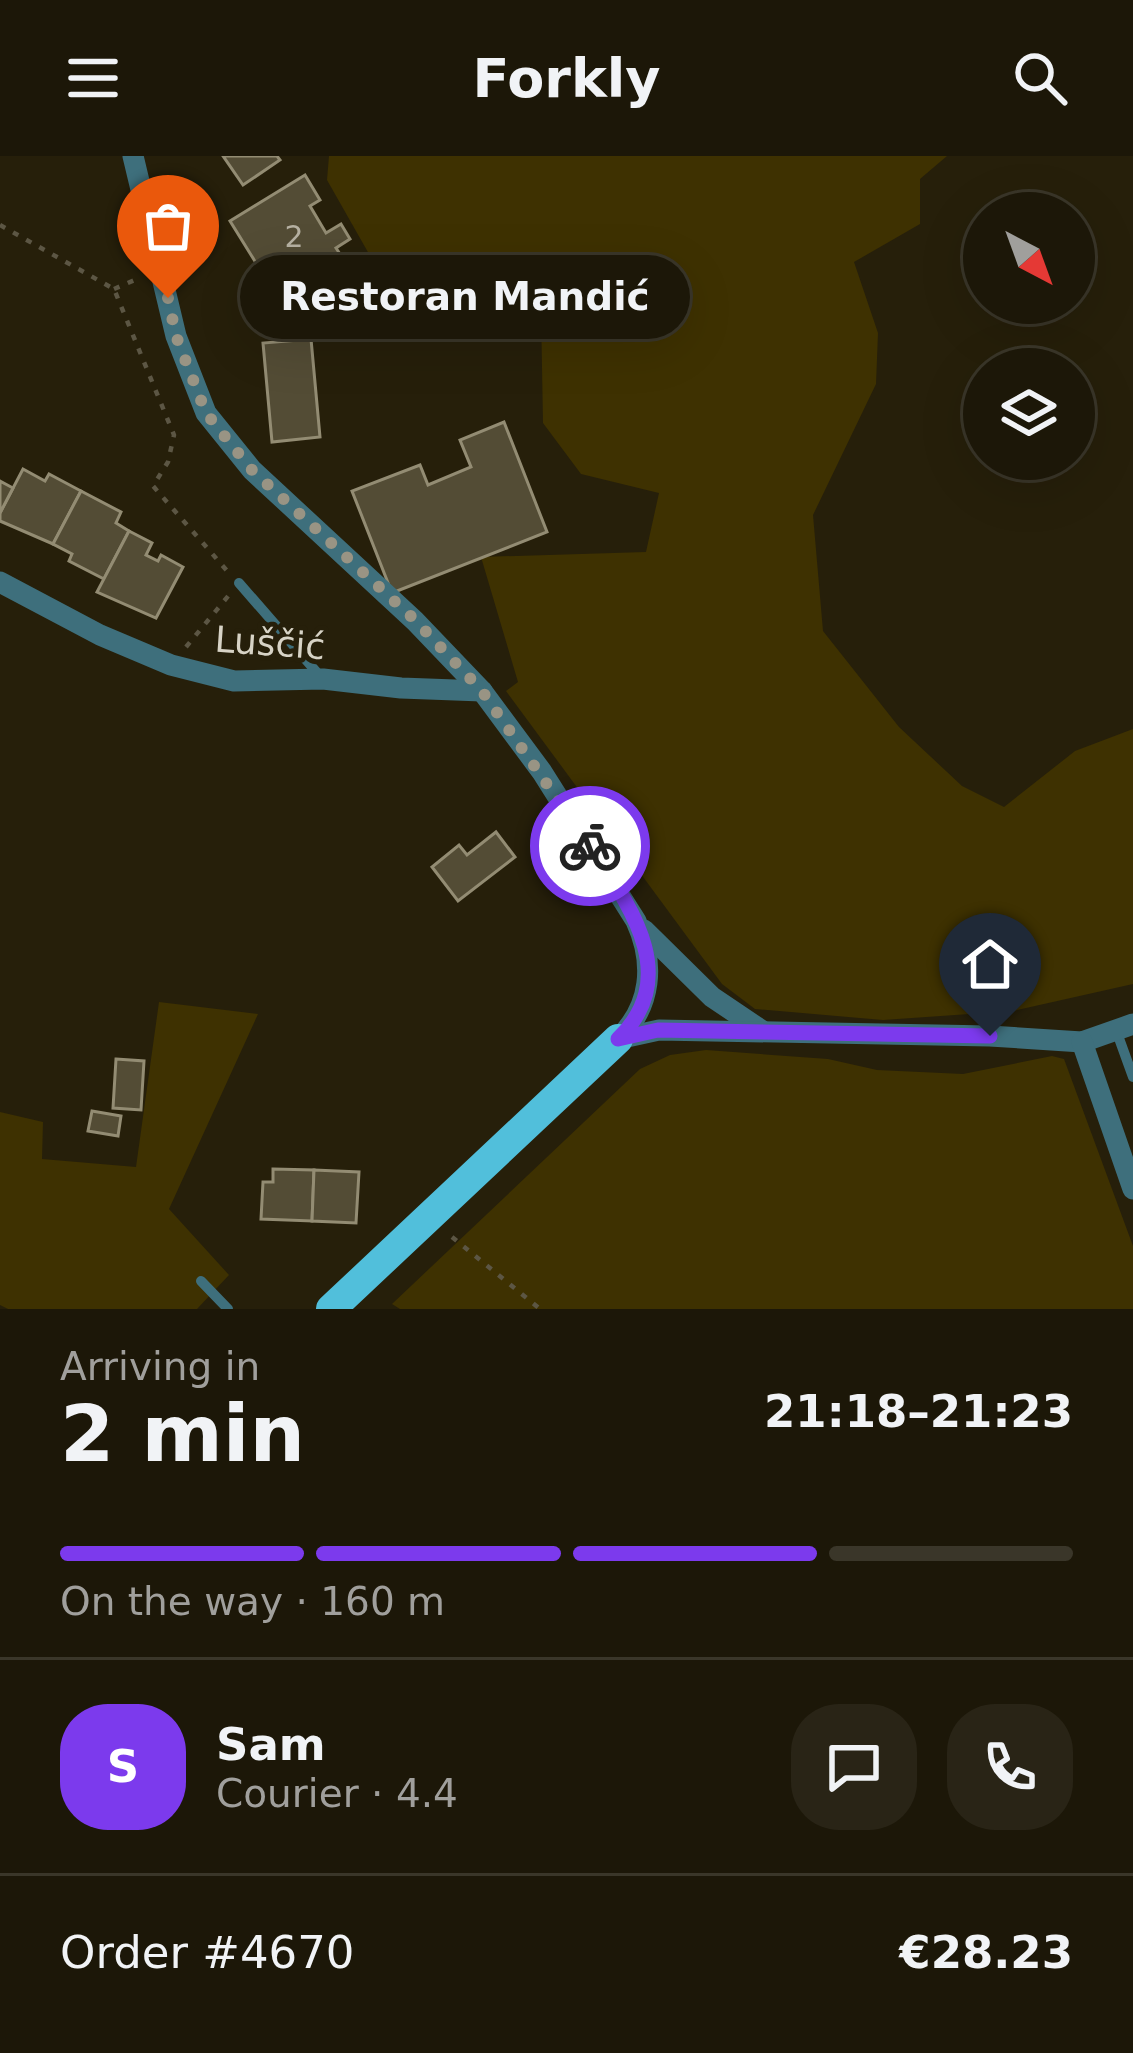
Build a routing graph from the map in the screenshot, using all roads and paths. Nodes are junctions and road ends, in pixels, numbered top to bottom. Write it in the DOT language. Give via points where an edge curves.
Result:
graph roads {
  1 [pos="133,156"];
  2 [pos="0,225"];
  3 [pos="147,274"];
  4 [pos="115,289"];
  5 [pos="226,569"];
  6 [pos="0,582"];
  7 [pos="239,583"];
  8 [pos="171,665"];
  9 [pos="322,679"];
  10 [pos="482,691"];
  11 [pos="636,921"];
  12 [pos="1125,1027"];
  13 [pos="767,1033"];
  14 [pos="618,1039"];
  15 [pos="1082,1042"];
  16 [pos="1133,1077"];
  17 [pos="1133,1189"];
  18 [pos="452,1237"];
  19 [pos="201,1281"];
  20 [pos="229,1309"];
  21 [pos="331,1309"];
  22 [pos="540,1309"];
  1 -- 10 [label="street" via="176,336 206,413 252,470"];
  2 -- 4 [label="path"];
  3 -- 4 [label="path"];
  4 -- 5 [label="path" via="174,435 153,486"];
  6 -- 8 [label="street, Luščić"];
  7 -- 8 [label="path"];
  7 -- 9 [label="lane"];
  8 -- 9 [label="street, Luščić" via="234,681"];
  9 -- 10 [label="street, Luščić"];
  10 -- 11 [label="street"];
  11 -- 13 [label="street" via="712,997"];
  11 -- 14 [label="street" via="648,980 635,1019"];
  12 -- 15 [label="street"];
  12 -- 16 [label="lane"];
  13 -- 14 [label="street" via="658,1030"];
  13 -- 15 [label="street"];
  14 -- 21 [label="main road"];
  15 -- 17 [label="street"];
  18 -- 22 [label="path"];
  19 -- 20 [label="lane"];
}
